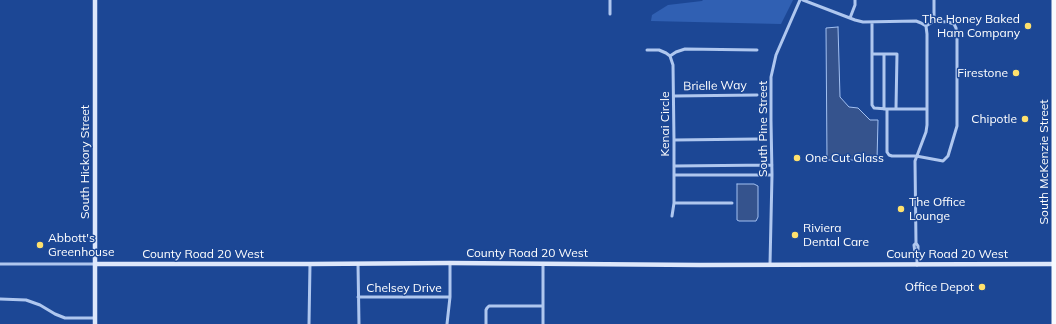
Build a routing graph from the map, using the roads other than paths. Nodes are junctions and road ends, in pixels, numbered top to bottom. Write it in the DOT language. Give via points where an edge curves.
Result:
graph roads {
  1 [pos="95,0"];
  2 [pos="610,0"];
  3 [pos="801,0"];
  4 [pos="855,0"];
  5 [pos="934,0"];
  6 [pos="1054,0"];
  7 [pos="610,14"];
  8 [pos="850,18"];
  9 [pos="934,21"];
  10 [pos="872,22"];
  11 [pos="926,26"];
  12 [pos="646,50"];
  13 [pos="757,50"];
  14 [pos="872,54"];
  15 [pos="884,54"];
  16 [pos="670,56"];
  17 [pos="1054,83"];
  18 [pos="1056,90"];
  19 [pos="757,95"];
  20 [pos="674,96"];
  21 [pos="1055,104"];
  22 [pos="896,108"];
  23 [pos="885,109"];
  24 [pos="927,109"];
  25 [pos="758,139"];
  26 [pos="674,140"];
  27 [pos="916,156"];
  28 [pos="722,165"];
  29 [pos="772,165"];
  30 [pos="674,166"];
  31 [pos="722,175"];
  32 [pos="772,175"];
  33 [pos="674,176"];
  34 [pos="674,203"];
  35 [pos="732,203"];
  36 [pos="672,216"];
  37 [pos="450,263"];
  38 [pos="0,264"];
  39 [pos="95,264"];
  40 [pos="310,264"];
  41 [pos="358,264"];
  42 [pos="543,264"];
  43 [pos="770,264"];
  44 [pos="917,264"];
  45 [pos="1055,264"];
  46 [pos="358,297"];
  47 [pos="450,297"];
  48 [pos="0,299"];
  49 [pos="543,306"];
  50 [pos="95,318"];
  51 [pos="95,324"];
  52 [pos="309,324"];
  53 [pos="359,324"];
  54 [pos="447,324"];
  55 [pos="486,324"];
  56 [pos="543,324"];
  57 [pos="1054,324"];
  1 -- 39 [label="street, South Hickory Street"];
  2 -- 7 [label="street"];
  3 -- 8 [label="street"];
  3 -- 29 [label="street, South Pine Street" via="776,55 772,77"];
  4 -- 8 [label="street"];
  5 -- 9 [label="street"];
  6 -- 17 [label="main road, South McKenzie Street"];
  8 -- 10 [label="street"];
  9 -- 11 [label="street"];
  9 -- 27 [label="street" via="948,22 956,28 957,126 946,159 943,161"];
  10 -- 11 [label="street" via="916,21"];
  10 -- 14 [label="street"];
  11 -- 24 [label="street"];
  12 -- 16 [label="street" via="659,50"];
  13 -- 16 [label="street" via="685,49"];
  14 -- 15 [label="street"];
  14 -- 23 [label="street" via="872,105 874,108"];
  15 -- 22 [label="street" via="896,54"];
  15 -- 23 [label="street"];
  16 -- 20 [label="street, Kenai Circle" via="673,65"];
  17 -- 18 [label="main road"];
  17 -- 21 [label="main road, South McKenzie Street"];
  19 -- 20 [label="street, Brielle Way"];
  20 -- 26 [label="street, Kenai Circle"];
  21 -- 45 [label="main road, South McKenzie Street"];
  22 -- 23 [label="street"];
  22 -- 24 [label="street"];
  23 -- 27 [label="street" via="888,155"];
  24 -- 27 [label="street" via="926,132"];
  25 -- 26 [label="street"];
  26 -- 30 [label="street, Kenai Circle"];
  27 -- 44 [label="street"];
  28 -- 29 [label="street"];
  28 -- 30 [label="street"];
  28 -- 31 [label="street"];
  29 -- 32 [label="street, South Pine Street"];
  30 -- 33 [label="street, Kenai Circle"];
  31 -- 32 [label="street"];
  31 -- 33 [label="street"];
  32 -- 43 [label="street, South Pine Street"];
  33 -- 34 [label="street, Kenai Circle"];
  34 -- 35 [label="street"];
  34 -- 36 [label="street, Kenai Circle"];
  37 -- 41 [label="street, County Road 20 West"];
  37 -- 42 [label="street, County Road 20 West"];
  37 -- 47 [label="street"];
  38 -- 39 [label="street, County Road 20 West"];
  39 -- 40 [label="street, County Road 20 West"];
  39 -- 50 [label="street, South Hickory Street"];
  40 -- 41 [label="street, County Road 20 West"];
  40 -- 52 [label="street"];
  41 -- 46 [label="street"];
  42 -- 43 [label="street, County Road 20 West"];
  42 -- 49 [label="street"];
  43 -- 44 [label="street, County Road 20 West"];
  44 -- 45 [label="street, County Road 20 West"];
  45 -- 57 [label="main road, South McKenzie Street"];
  46 -- 47 [label="street, Chelsey Drive"];
  46 -- 53 [label="street"];
  47 -- 54 [label="street"];
  48 -- 50 [label="street" via="26,300 65,318"];
  49 -- 55 [label="street" via="489,306 486,310"];
  49 -- 56 [label="street"];
  50 -- 51 [label="street, South Hickory Street"];
}
